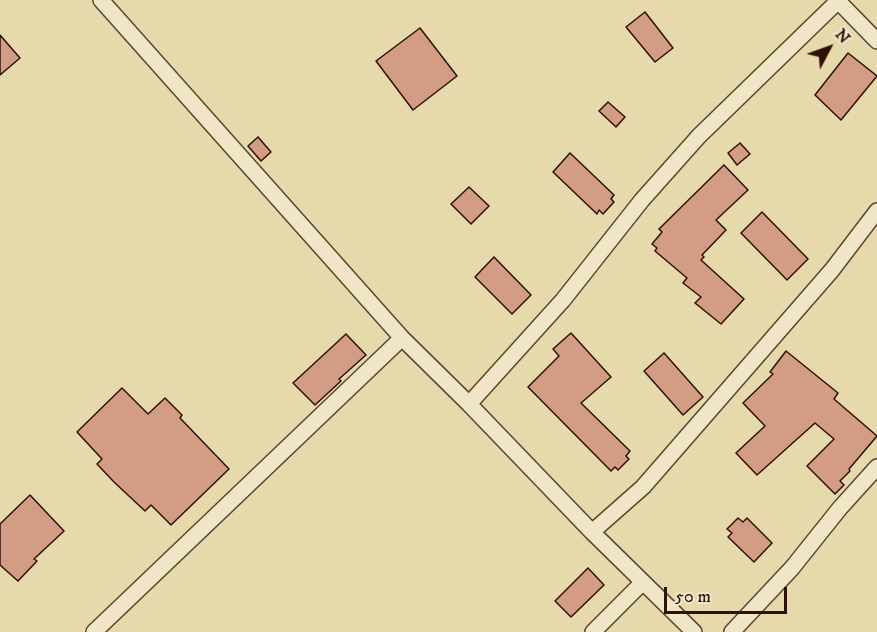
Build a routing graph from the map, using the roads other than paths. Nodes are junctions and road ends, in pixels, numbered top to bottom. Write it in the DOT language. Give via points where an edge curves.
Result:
graph roads {
  1 [pos="101,0"];
  2 [pos="838,0"];
  3 [pos="877,41"];
  4 [pos="877,211"];
  5 [pos="402,338"];
  6 [pos="469,405"];
  7 [pos="877,467"];
  8 [pos="592,532"];
  9 [pos="643,582"];
  10 [pos="94,632"];
  11 [pos="593,632"];
  12 [pos="694,632"];
  13 [pos="732,632"];
  1 -- 5 [label="street"];
  2 -- 3 [label="street"];
  2 -- 6 [label="street" via="699,136 642,200 563,300"];
  4 -- 8 [label="street" via="832,270 643,487"];
  5 -- 6 [label="street"];
  5 -- 10 [label="street"];
  6 -- 8 [label="street"];
  7 -- 13 [label="street"];
  8 -- 9 [label="street"];
  9 -- 11 [label="street"];
  9 -- 12 [label="street"];
}
